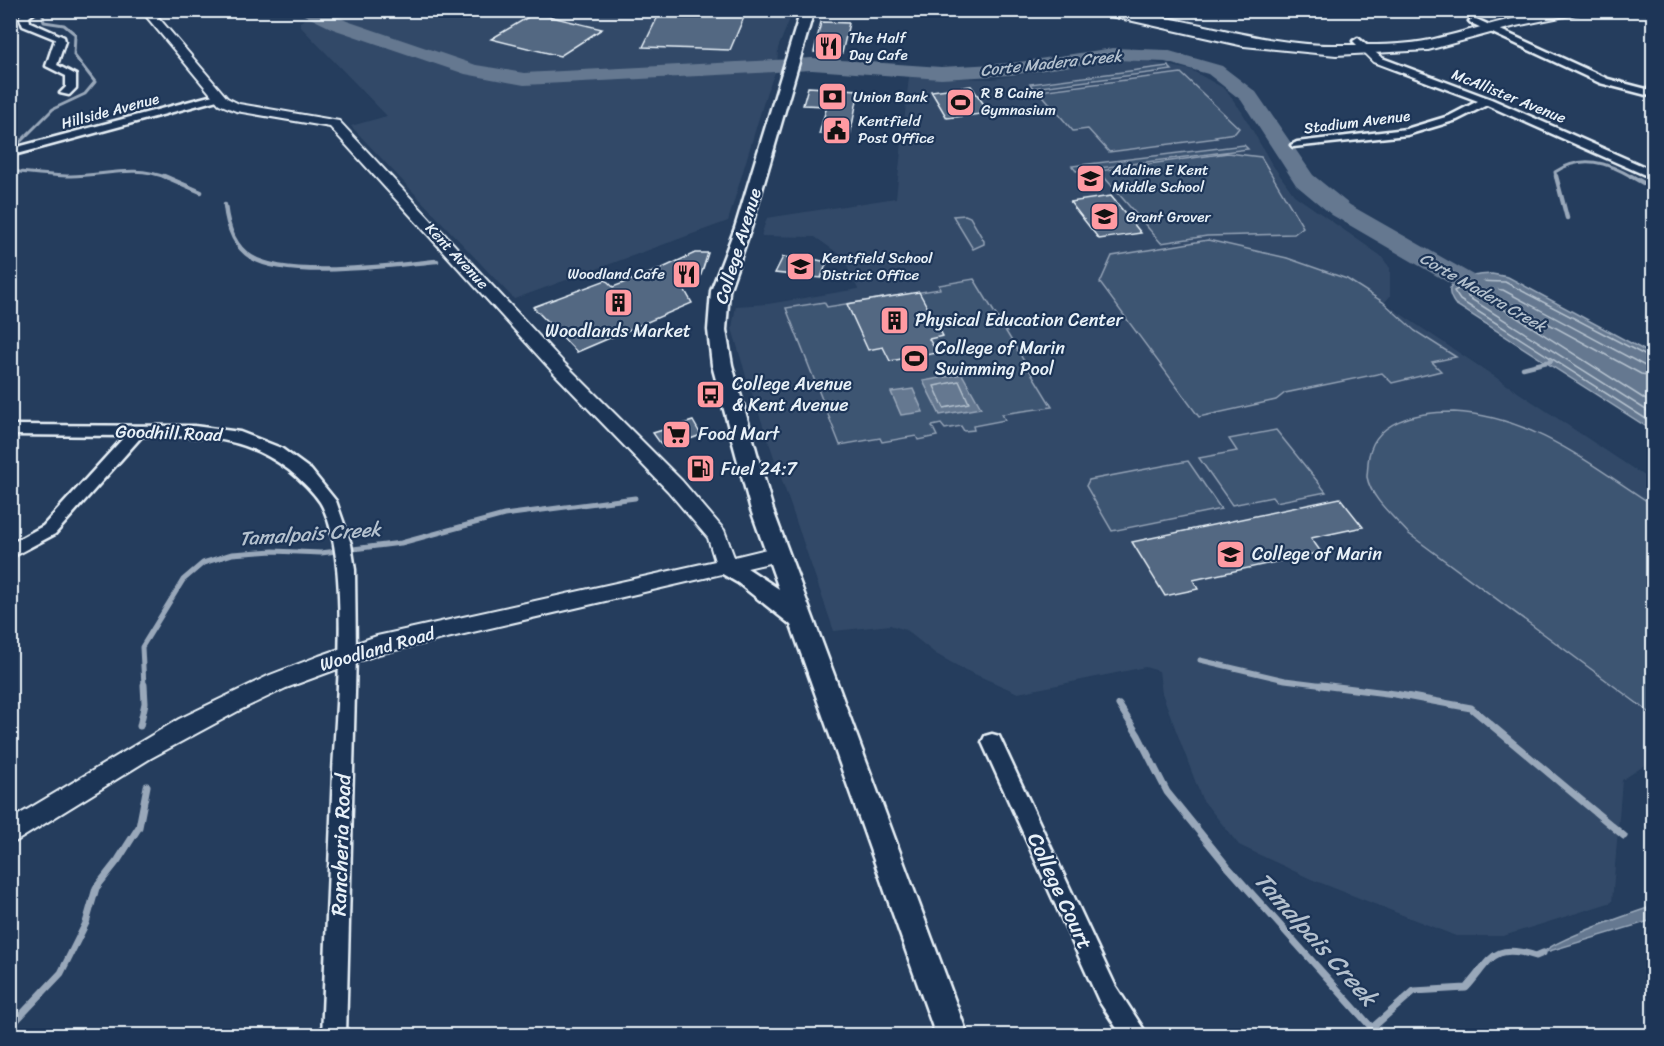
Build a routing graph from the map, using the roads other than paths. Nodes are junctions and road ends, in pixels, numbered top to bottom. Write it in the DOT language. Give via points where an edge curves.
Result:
graph roads {
  1 [pos="33,10"];
  2 [pos="146,10"];
  3 [pos="807,10"];
  4 [pos="1102,10"];
  5 [pos="1515,10"];
  6 [pos="1575,10"];
  7 [pos="1144,13"];
  8 [pos="1474,21"];
  9 [pos="1491,29"];
  10 [pos="1362,45"];
  11 [pos="65,93"];
  12 [pos="1653,94"];
  13 [pos="217,97"];
  14 [pos="1487,101"];
  15 [pos="1297,144"];
  16 [pos="10,153"];
  17 [pos="1653,176"];
  18 [pos="10,430"];
  19 [pos="138,430"];
  20 [pos="10,552"];
  21 [pos="779,554"];
  22 [pos="727,566"];
  23 [pos="801,619"];
  24 [pos="347,654"];
  25 [pos="992,741"];
  26 [pos="10,834"];
  27 [pos="334,1035"];
  28 [pos="952,1035"];
  29 [pos="1136,1035"];
  1 -- 11 [label="street" via="24,16 26,24 59,37 51,66 71,75 71,88"];
  2 -- 13 [label="street, Kent Avenue"];
  3 -- 21 [label="main road, College Avenue" via="738,244 720,291 718,311 722,365 733,410"];
  4 -- 7 [label="main road"];
  5 -- 8 [label="main road"];
  6 -- 9 [label="main road"];
  7 -- 10 [label="main road" via="1277,46"];
  8 -- 9 [label="street"];
  8 -- 10 [label="main road"];
  9 -- 10 [label="main road" via="1428,45"];
  9 -- 12 [label="street" via="1604,81"];
  10 -- 14 [label="street, McAllister Avenue" via="1385,63"];
  13 -- 16 [label="street, Hillside Avenue"];
  13 -- 22 [label="street, Kent Avenue" via="236,107 334,124 558,367 675,486 717,535"];
  14 -- 15 [label="street, Stadium Avenue" via="1453,118 1407,132"];
  14 -- 17 [label="street, McAllister Avenue"];
  18 -- 19 [label="street, Goodhill Road"];
  19 -- 20 [label="street" via="49,530"];
  19 -- 24 [label="street, Goodhill Road" via="240,436 276,452 305,474 328,501 344,552"];
  21 -- 22 [label="street, Woodland Road"];
  21 -- 23 [label="main road, College Avenue"];
  22 -- 23 [label="main road"];
  22 -- 24 [label="street, Woodland Road"];
  23 -- 28 [label="main road, College Avenue"];
  24 -- 26 [label="street, Woodland Road" via="198,718"];
  24 -- 27 [label="street, Rancheria Road"];
  25 -- 29 [label="street, College Court" via="1107,993"];
}
